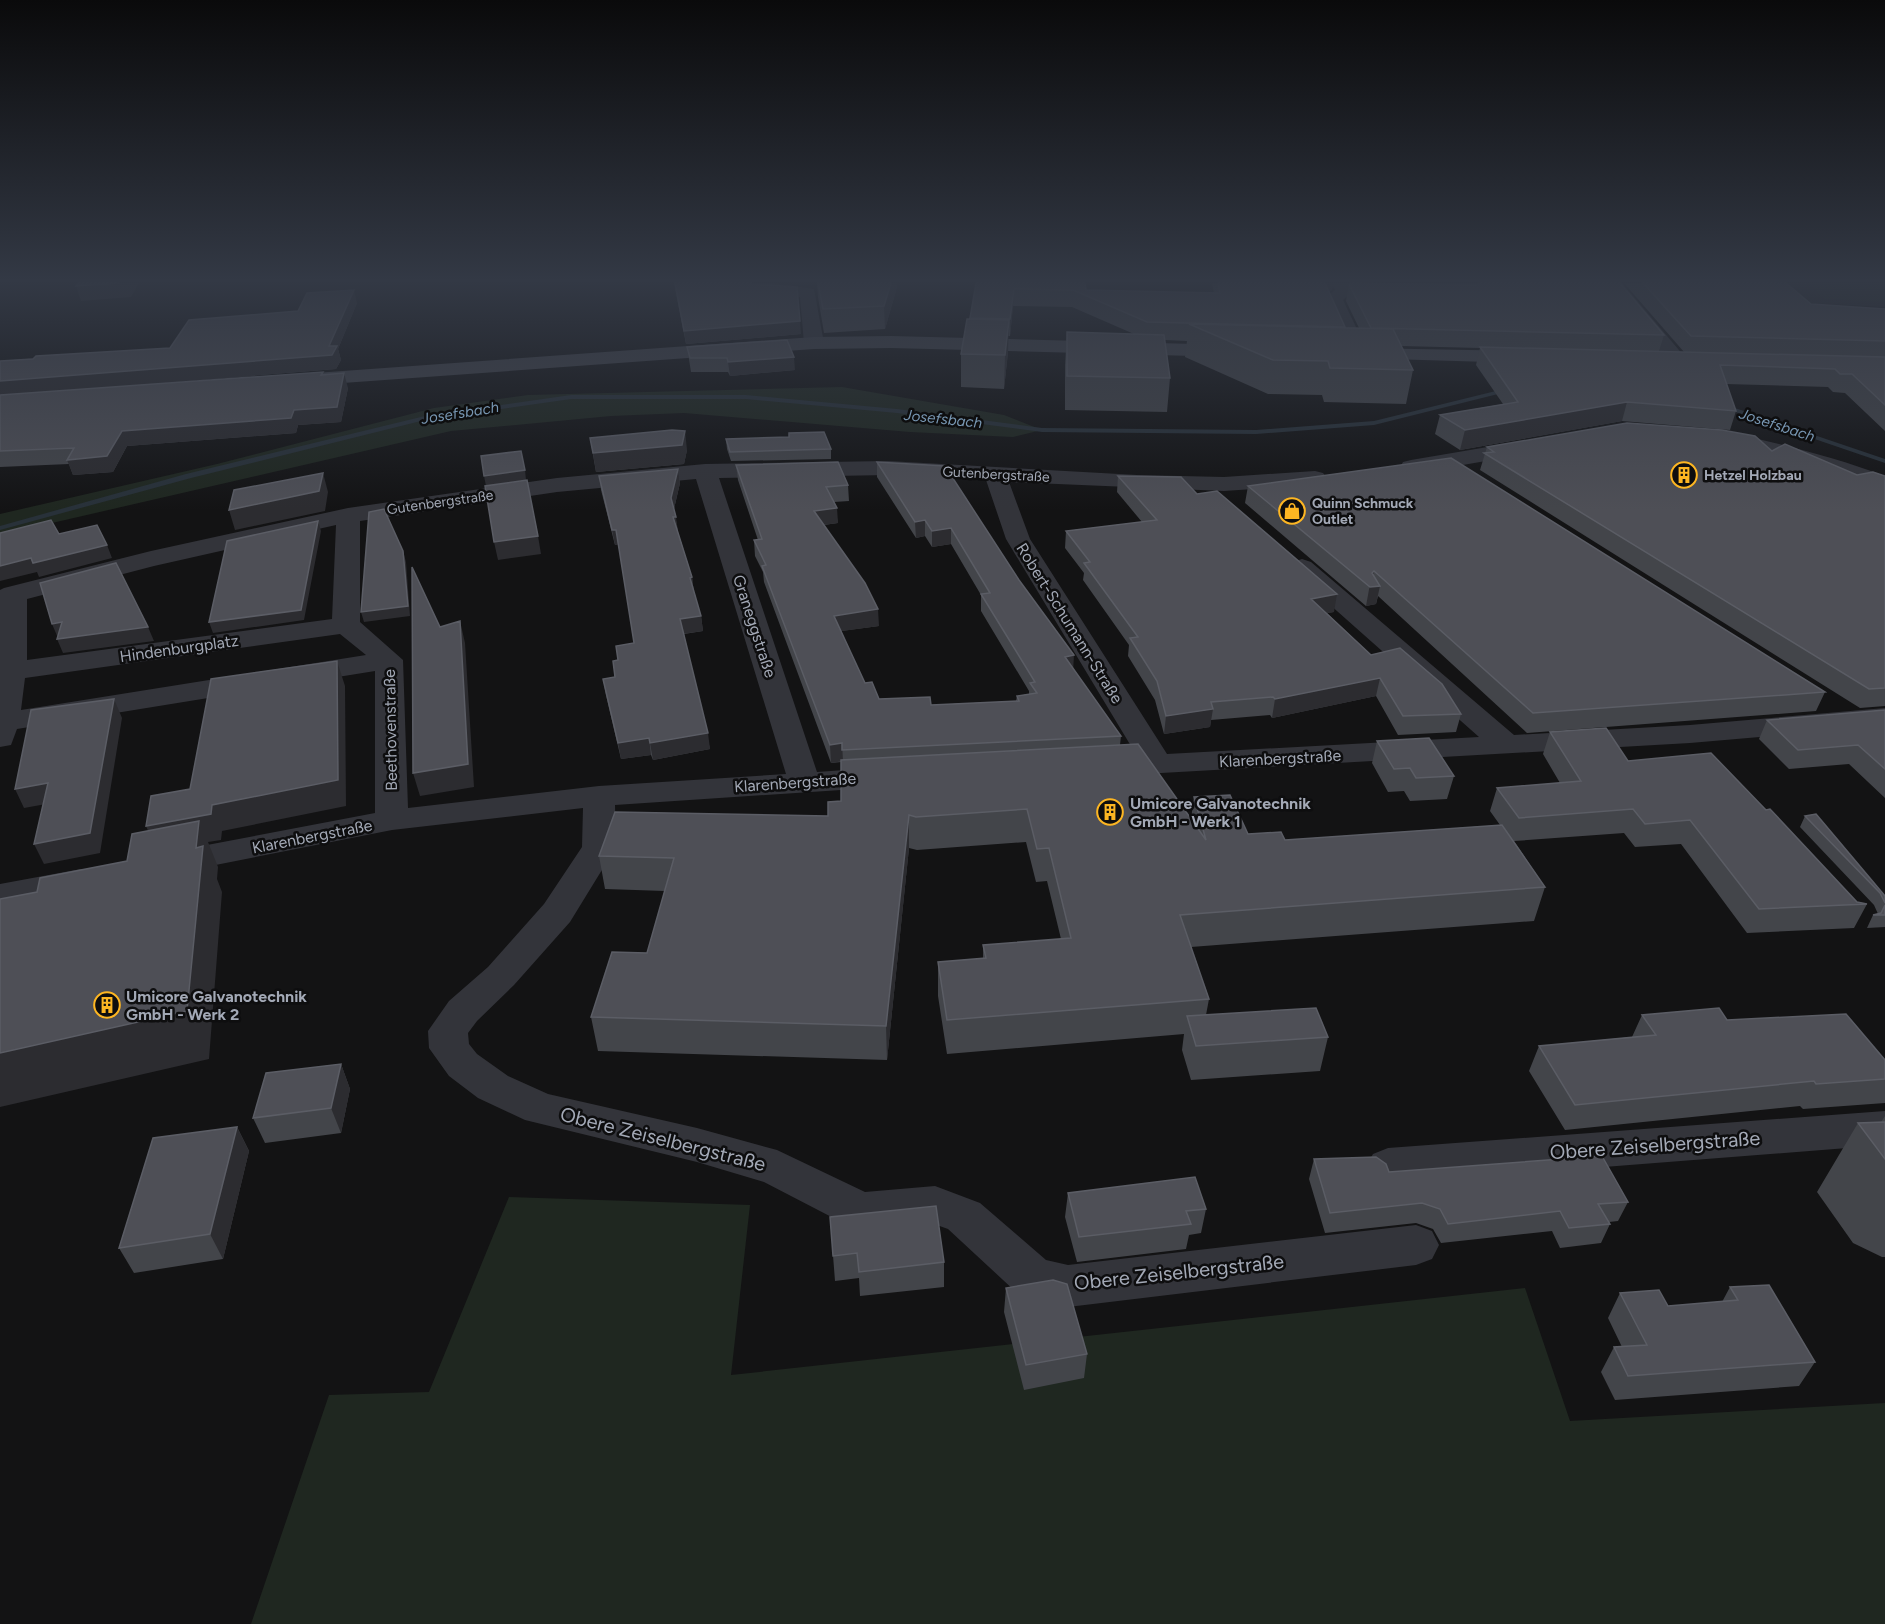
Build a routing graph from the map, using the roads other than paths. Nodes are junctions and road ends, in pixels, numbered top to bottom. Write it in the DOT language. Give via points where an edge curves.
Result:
graph roads {
  1 [pos="607,359"];
  2 [pos="1653,360"];
  3 [pos="1677,360"];
  4 [pos="1700,361"];
  5 [pos="281,382"];
  6 [pos="1697,435"];
  7 [pos="1552,442"];
  8 [pos="1446,461"];
  9 [pos="705,471"];
  10 [pos="1385,471"];
  11 [pos="995,474"];
  12 [pos="1342,476"];
  13 [pos="1476,480"];
  14 [pos="1885,484"];
  15 [pos="348,515"];
  16 [pos="1286,553"];
  17 [pos="6,596"];
  18 [pos="346,625"];
  19 [pos="389,660"];
  20 [pos="13,671"];
  21 [pos="1824,701"];
  22 [pos="1885,717"];
  23 [pos="1854,720"];
  24 [pos="2,730"];
  25 [pos="1690,734"];
  26 [pos="1507,745"];
  27 [pos="1715,760"];
  28 [pos="1158,765"];
  29 [pos="1077,768"];
  30 [pos="917,776"];
  31 [pos="804,781"];
  32 [pos="599,796"];
  33 [pos="392,820"];
  34 [pos="0,896"];
  35 [pos="1885,1128"];
  36 [pos="1388,1166"];
  37 [pos="1416,1245"];
  1 -- 5 [label="main road"];
  2 -- 3 [label="main road"];
  3 -- 4 [label="main road"];
  6 -- 14 [label="street" via="1782,450"];
  7 -- 8 [label="street"];
  8 -- 10 [label="street"];
  8 -- 13 [label="street"];
  9 -- 11 [label="street, Gutenbergstraße" via="865,467"];
  9 -- 15 [label="street, Gutenbergstraße" via="557,485"];
  9 -- 31 [label="street, Graneggstraße"];
  11 -- 12 [label="street, Gutenbergstraße" via="1228,496"];
  11 -- 28 [label="street, Robert-Schumann-Straße" via="1018,539"];
  15 -- 17 [label="street, Gutenbergstraße"];
  15 -- 18 [label="street"];
  16 -- 26 [label="street"];
  17 -- 20 [label="street" via="15,628"];
  18 -- 19 [label="street, Beethovenstraße"];
  18 -- 20 [label="street, Hindenburgplatz"];
  19 -- 24 [label="street"];
  19 -- 33 [label="street, Beethovenstraße"];
  20 -- 24 [label="street"];
  21 -- 23 [label="street"];
  22 -- 23 [label="street, Klarenbergstraße"];
  23 -- 25 [label="street, Klarenbergstraße"];
  25 -- 26 [label="street, Klarenbergstraße"];
  25 -- 27 [label="street"];
  26 -- 28 [label="street, Klarenbergstraße"];
  28 -- 29 [label="street, Klarenbergstraße"];
  30 -- 31 [label="street, Klarenbergstraße"];
  31 -- 32 [label="street, Klarenbergstraße"];
  32 -- 33 [label="street, Klarenbergstraße"];
  32 -- 37 [label="street, Obere Zeiselbergstraße" via="599,847 563,903 448,1031 449,1048 463,1065 493,1087 540,1108 777,1168 861,1211 935,1205 964,1216 1033,1278 1068,1286"];
  33 -- 34 [label="street, Klarenbergstraße"];
  35 -- 36 [label="street, Obere Zeiselbergstraße"];
}
